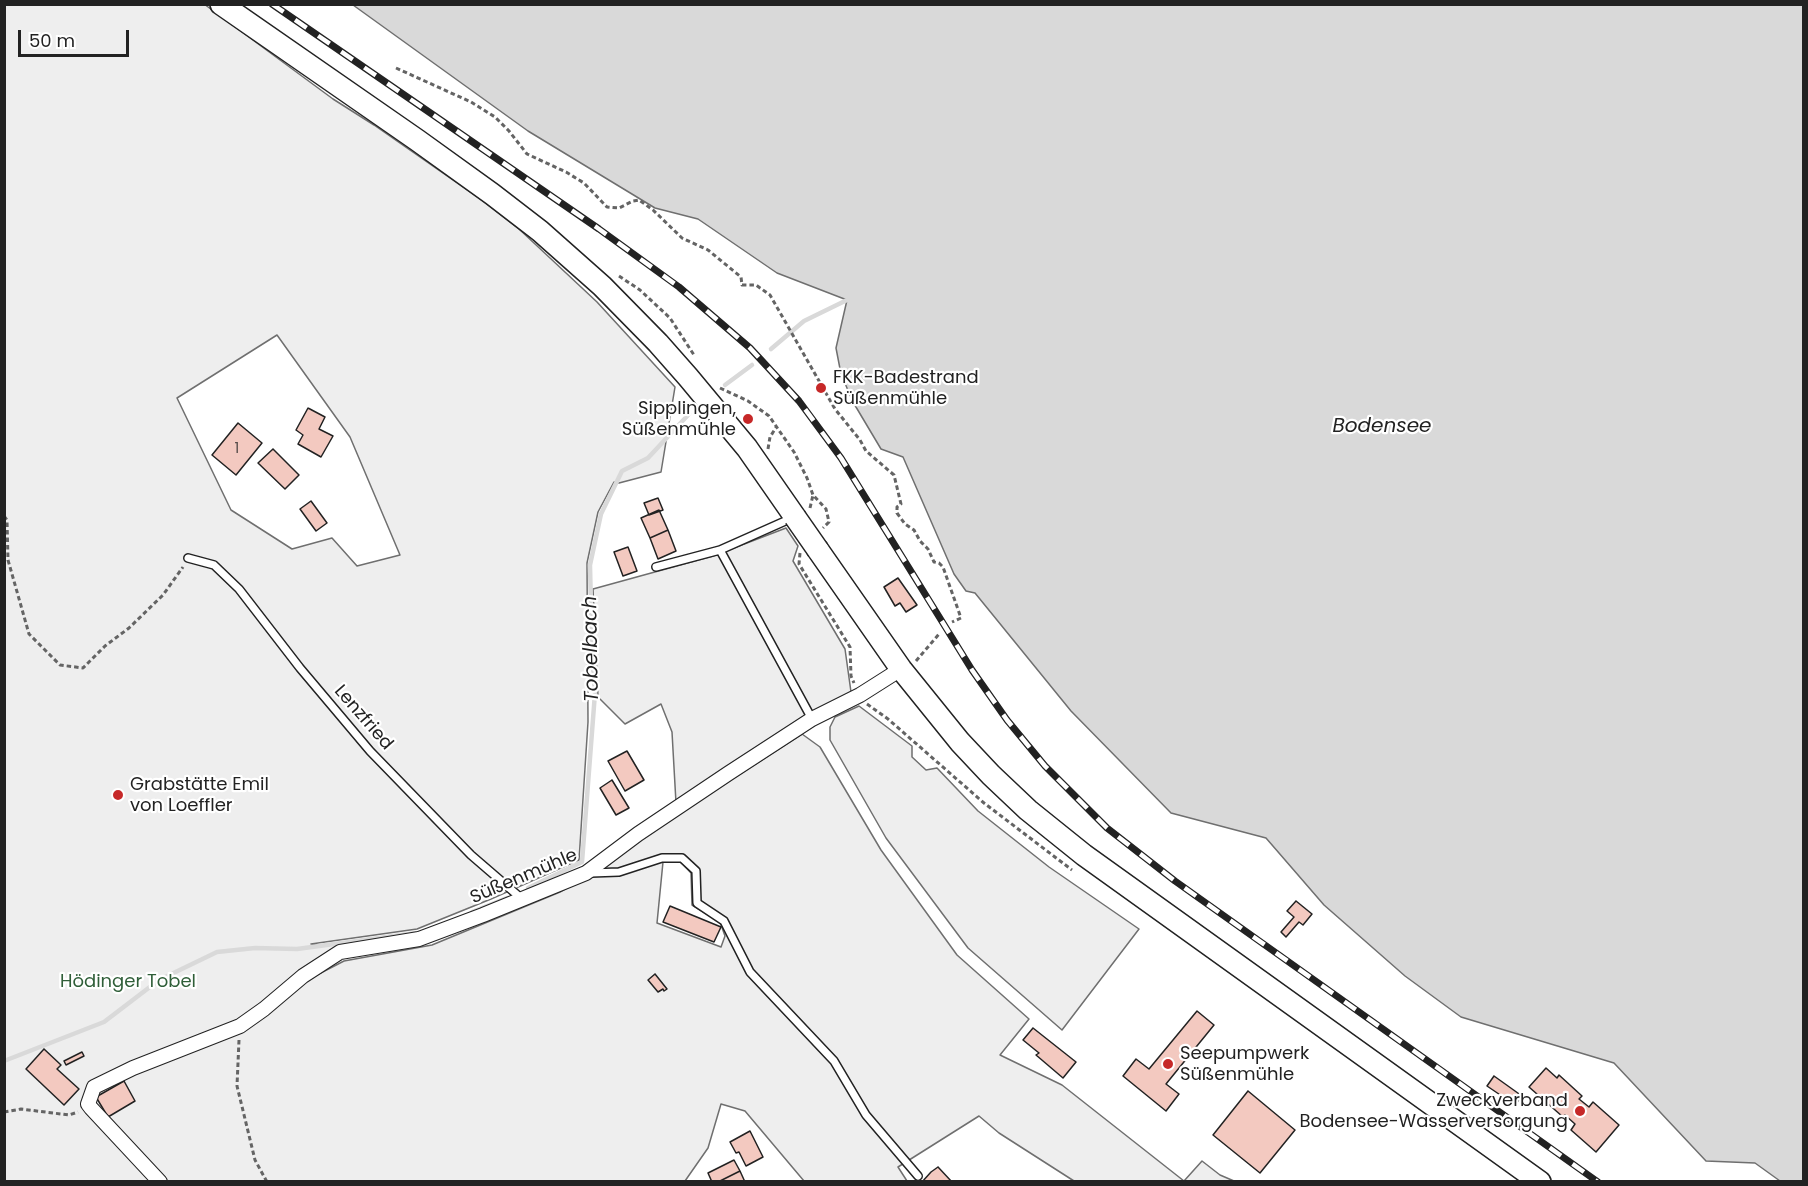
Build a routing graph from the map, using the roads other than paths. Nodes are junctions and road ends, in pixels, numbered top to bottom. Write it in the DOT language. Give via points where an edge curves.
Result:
graph roads {
  1 [pos="221,4"];
  2 [pos="802,514"];
  3 [pos="720,550"];
  4 [pos="188,558"];
  5 [pos="656,567"];
  6 [pos="901,669"];
  7 [pos="812,719"];
  8 [pos="585,873"];
  9 [pos="522,898"];
  10 [pos="918,1176"];
  11 [pos="160,1182"];
  12 [pos="1540,1182"];
  1 -- 2 [label="main road" via="540,231 658,343"];
  2 -- 3 [label="lane"];
  2 -- 6 [label="main road, bridge" via="809,550"];
  3 -- 5 [label="lane"];
  3 -- 7 [label="lane"];
  4 -- 9 [label="lane, Lenzfried" via="214,565 239,589 370,751 471,855"];
  6 -- 7 [label="street, Süßenmühle"];
  6 -- 12 [label="main road" via="991,775 1074,847"];
  7 -- 8 [label="street, Süßenmühle"];
  8 -- 9 [label="street, Süßenmühle"];
  8 -- 10 [label="lane" via="619,872 662,858 682,858 696,871 697,903 724,921 750,972 834,1061 866,1115"];
  9 -- 11 [label="street, Süßenmühle" via="419,939 340,952 240,1026 133,1068 94,1088 88,1104"];
}
